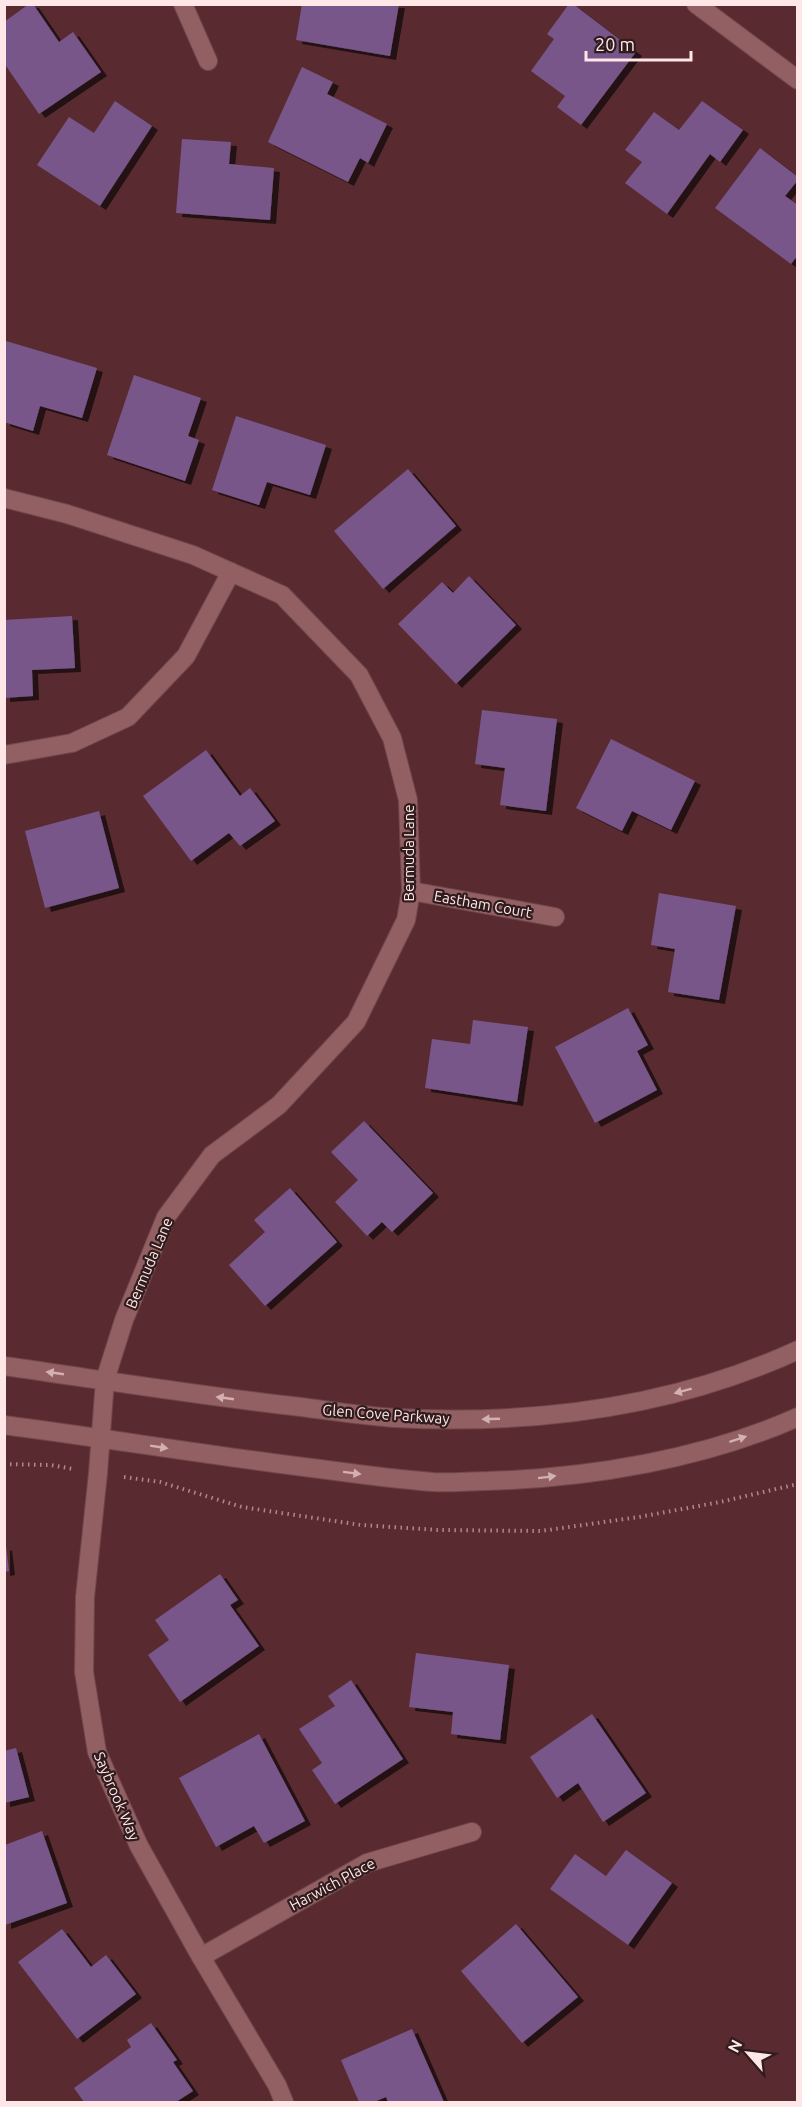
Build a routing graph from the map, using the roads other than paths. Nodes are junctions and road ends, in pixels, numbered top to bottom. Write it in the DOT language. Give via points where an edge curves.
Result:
graph roads {
  1 [pos="183,4"];
  2 [pos="696,4"];
  3 [pos="208,61"];
  4 [pos="798,80"];
  5 [pos="4,498"];
  6 [pos="231,572"];
  7 [pos="4,755"];
  8 [pos="411,891"];
  9 [pos="555,917"];
  10 [pos="798,1350"];
  11 [pos="4,1366"];
  12 [pos="105,1380"];
  13 [pos="798,1417"];
  14 [pos="4,1425"];
  15 [pos="102,1438"];
  16 [pos="472,1832"];
  17 [pos="201,1957"];
  18 [pos="284,2103"];
  1 -- 3 [label="street"];
  2 -- 4 [label="street"];
  5 -- 6 [label="street, Bermuda Lane" via="172,548"];
  6 -- 7 [label="street" via="186,656 128,717 72,743"];
  6 -- 8 [label="street, Bermuda Lane" via="282,595 359,675 392,738 408,800"];
  8 -- 9 [label="street, Eastham Court"];
  8 -- 12 [label="street, Bermuda Lane" via="406,920 356,1022 279,1105 212,1155 166,1217 124,1320"];
  10 -- 12 [label="street, Glen Cove Parkway, one-way" via="759,1368 612,1407 537,1417 470,1420 393,1418"];
  12 -- 11 [label="street, Glen Cove Parkway, one-way"];
  12 -- 15 [label="street, Saybrook Way"];
  15 -- 13 [label="street, one-way" via="362,1474 435,1482 489,1481 598,1471 692,1454"];
  14 -- 15 [label="street"];
  15 -- 17 [label="street, Saybrook Way" via="85,1597 84,1672 97,1752 139,1846"];
  16 -- 17 [label="street, Harwich Place" via="367,1863"];
  17 -- 18 [label="street, Saybrook Way"];
}
